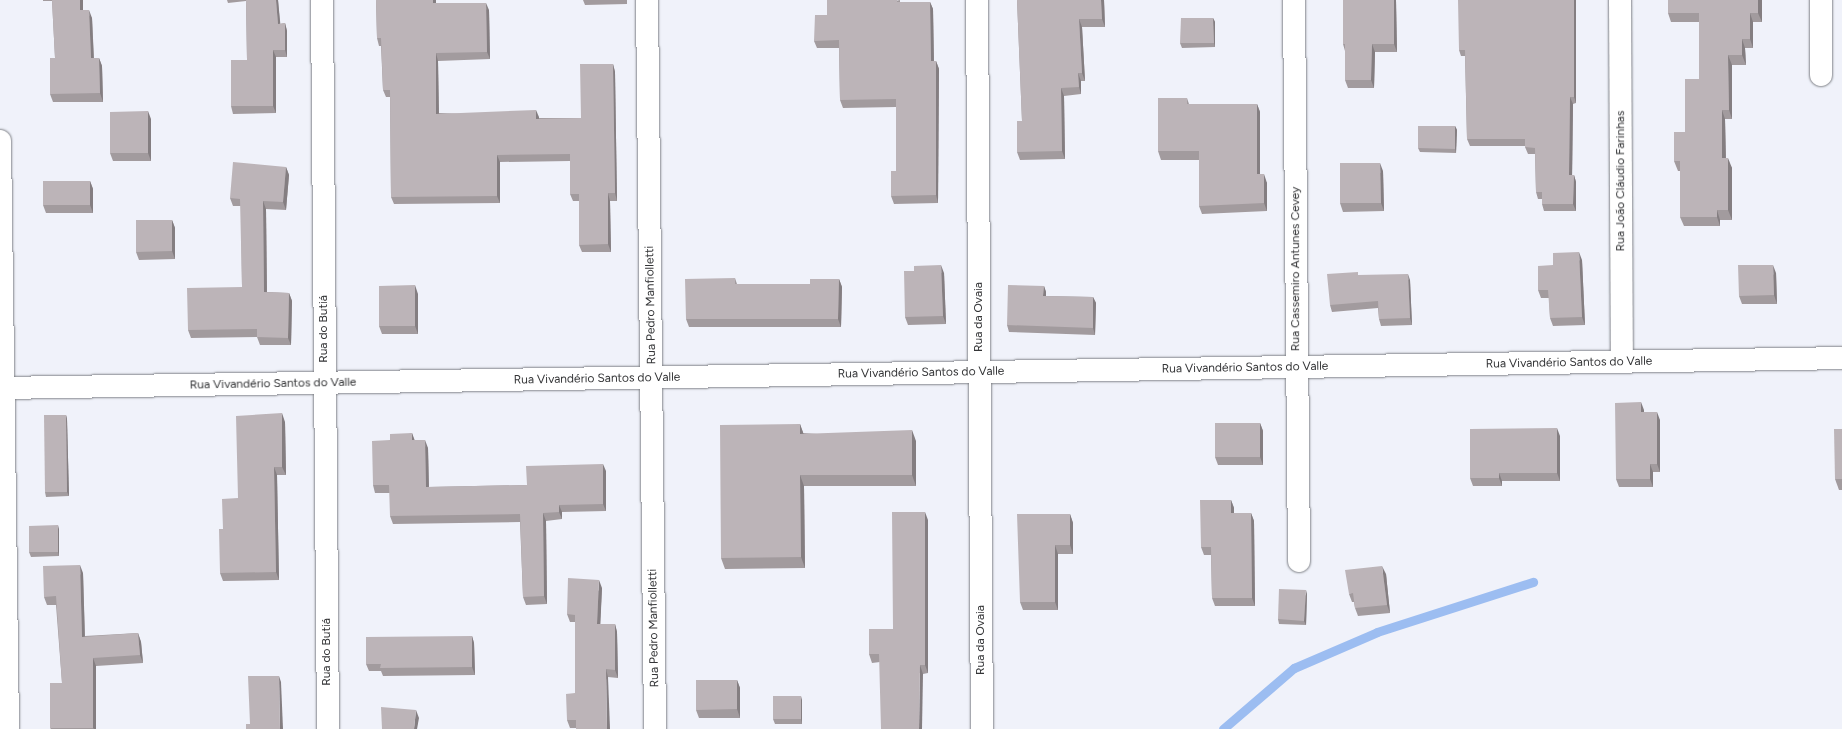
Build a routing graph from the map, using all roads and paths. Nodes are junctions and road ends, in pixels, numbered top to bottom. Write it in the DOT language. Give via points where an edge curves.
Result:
graph roads {
  1 [pos="322,0"];
  2 [pos="648,0"];
  3 [pos="977,0"];
  4 [pos="1294,0"];
  5 [pos="1620,0"];
  6 [pos="1821,0"];
  7 [pos="1820,75"];
  8 [pos="0,141"];
  9 [pos="1842,358"];
  10 [pos="1622,362"];
  11 [pos="1297,367"];
  12 [pos="979,372"];
  13 [pos="651,378"];
  14 [pos="325,383"];
  15 [pos="2,388"];
  16 [pos="1298,561"];
  17 [pos="8,729"];
  18 [pos="328,729"];
  19 [pos="655,729"];
  20 [pos="982,729"];
  1 -- 14 [label="street, Rua do Butiá"];
  2 -- 13 [label="street, Rua Pedro Manfiolletti"];
  3 -- 12 [label="street, Rua da Ovaia"];
  4 -- 11 [label="street, Rua Cassemiro Antunes Cevey"];
  5 -- 10 [label="street, Rua João Cláudio Farinhas"];
  6 -- 7 [label="street"];
  8 -- 15 [label="street"];
  9 -- 10 [label="street, Rua Vivandério Santos do Valle"];
  10 -- 11 [label="street, Rua Vivandério Santos do Valle"];
  11 -- 12 [label="street, Rua Vivandério Santos do Valle"];
  11 -- 16 [label="street, Rua Cassemiro Antunes Cevey"];
  12 -- 13 [label="street, Rua Vivandério Santos do Valle"];
  12 -- 20 [label="street, Rua da Ovaia"];
  13 -- 14 [label="street, Rua Vivandério Santos do Valle"];
  13 -- 19 [label="street, Rua Pedro Manfiolletti"];
  14 -- 15 [label="street, Rua Vivandério Santos do Valle"];
  14 -- 18 [label="street, Rua do Butiá"];
  15 -- 17 [label="street"];
}
